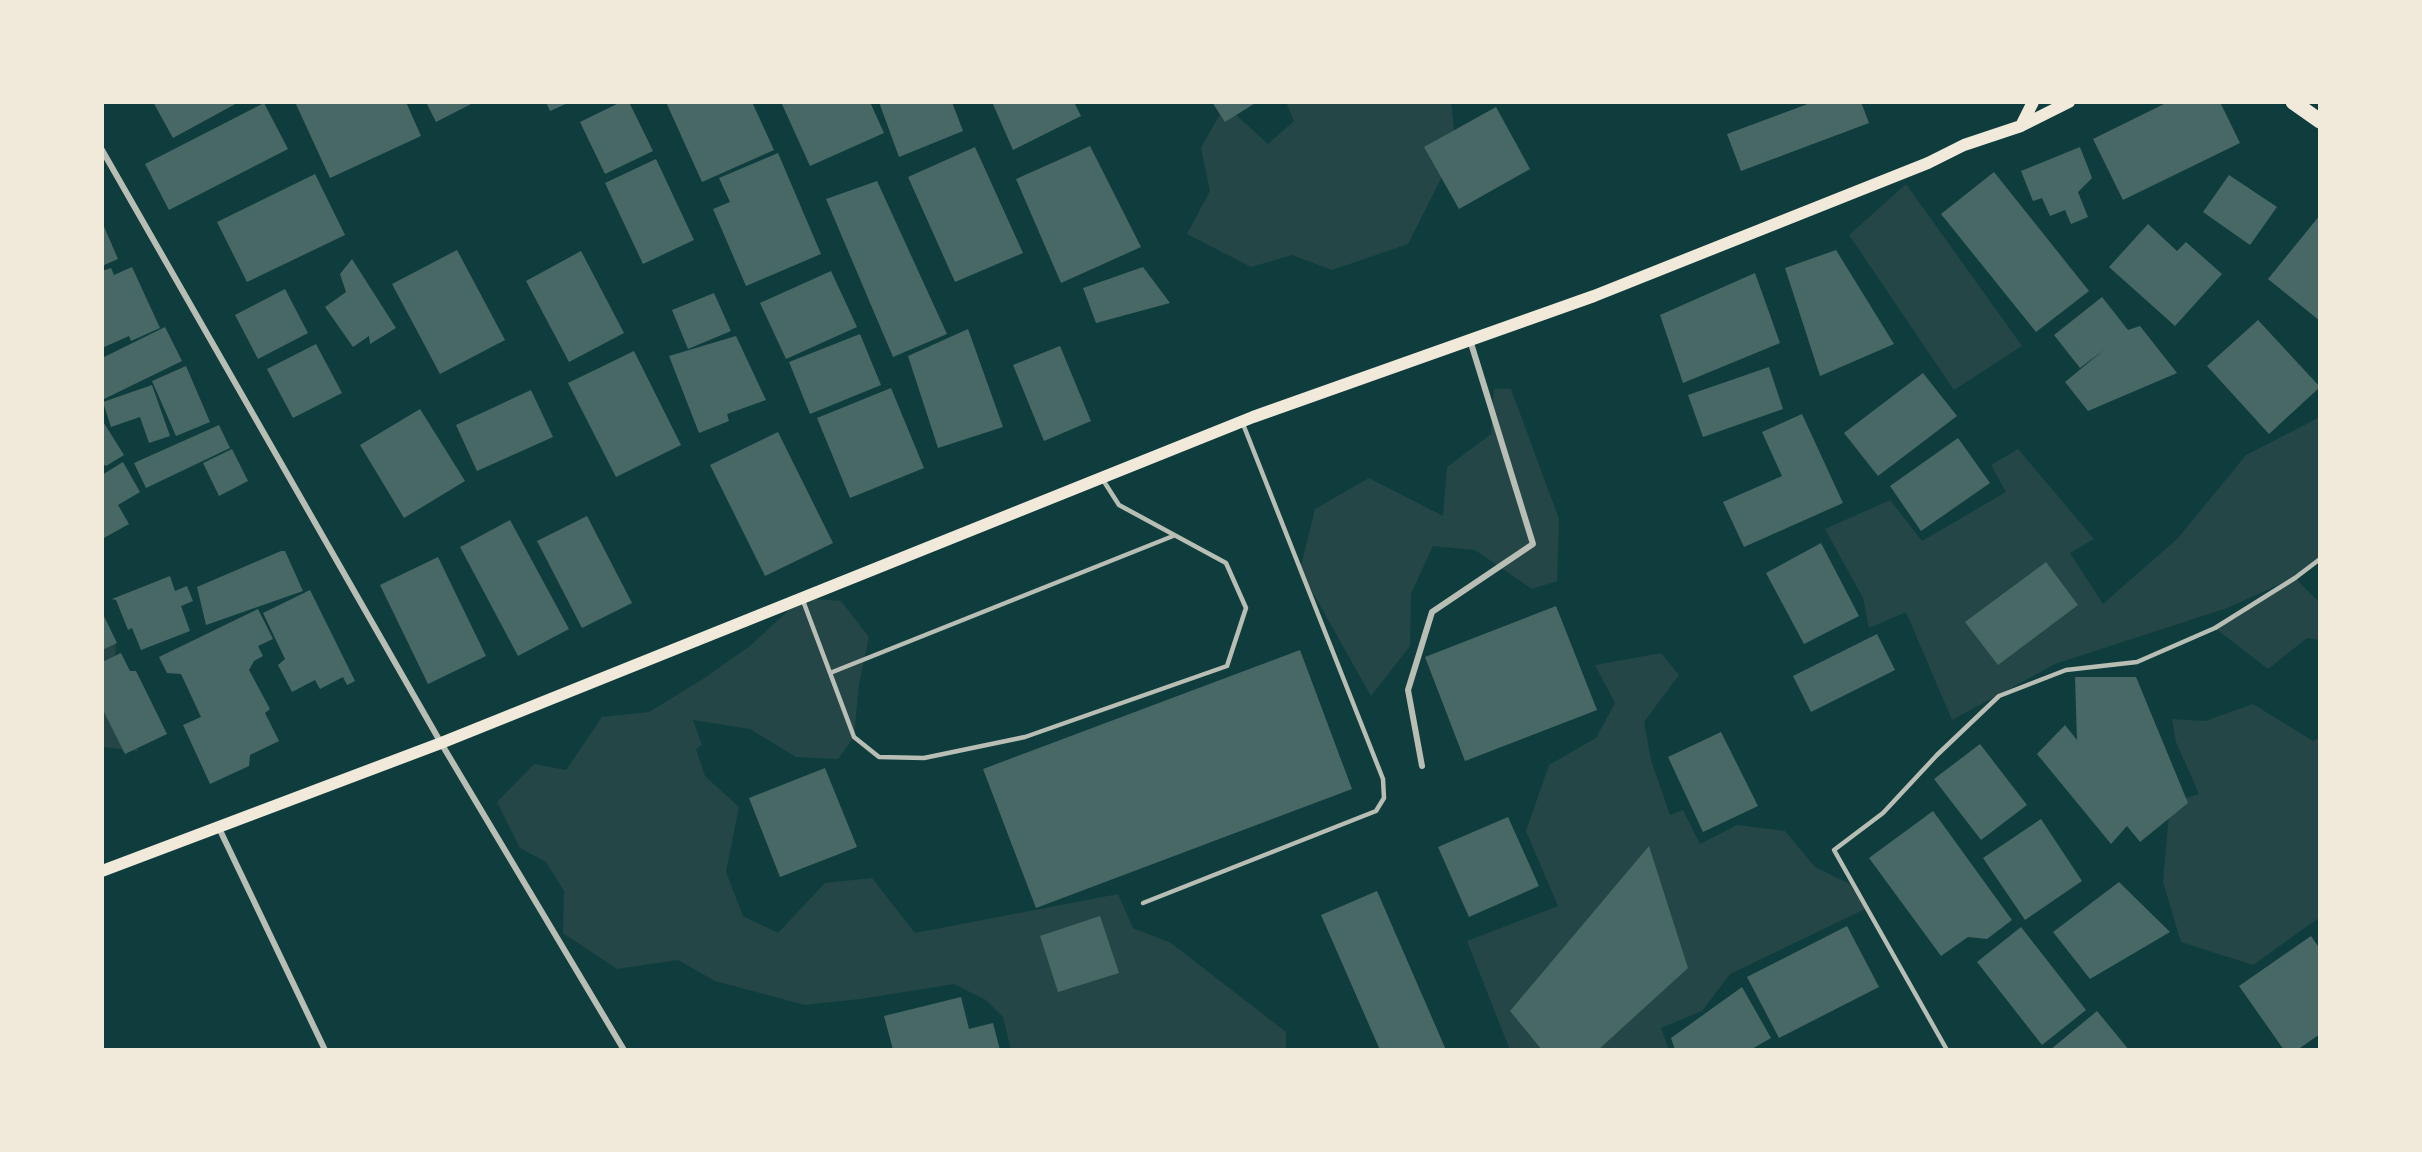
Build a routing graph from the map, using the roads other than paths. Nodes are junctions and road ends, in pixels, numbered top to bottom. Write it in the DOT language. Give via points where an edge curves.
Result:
graph roads {
  1 [pos="2033,102"];
  2 [pos="2069,102"];
  3 [pos="2293,102"];
  4 [pos="2320,121"];
  5 [pos="2021,126"];
  6 [pos="102,150"];
  7 [pos="1470,340"];
  8 [pos="1242,422"];
  9 [pos="1102,477"];
  10 [pos="1173,536"];
  11 [pos="2320,559"];
  12 [pos="802,598"];
  13 [pos="830,673"];
  14 [pos="441,743"];
  15 [pos="1422,766"];
  16 [pos="218,825"];
  17 [pos="102,871"];
  18 [pos="1143,903"];
  19 [pos="325,1050"];
  20 [pos="624,1050"];
  21 [pos="1947,1050"];
  1 -- 5 [label="main road"];
  2 -- 5 [label="main road"];
  3 -- 4 [label="main road"];
  5 -- 7 [label="main road" via="1964,145 1928,163 1594,296"];
  6 -- 14 [label="street"];
  7 -- 8 [label="main road"];
  7 -- 15 [label="street" via="1533,544 1432,612 1408,690"];
  8 -- 9 [label="main road"];
  8 -- 18 [label="lane" via="1383,779 1384,798 1376,811"];
  9 -- 10 [label="lane" via="1119,505"];
  9 -- 12 [label="main road"];
  10 -- 13 [label="lane"];
  10 -- 13 [label="lane" via="1226,563 1246,608 1227,666 1025,737 924,758 879,757 854,737"];
  11 -- 21 [label="lane" via="2215,628 2138,662 2066,670 1999,696 1883,813 1834,849"];
  12 -- 13 [label="lane"];
  12 -- 14 [label="main road"];
  14 -- 16 [label="main road"];
  14 -- 20 [label="street"];
  16 -- 17 [label="main road"];
  16 -- 19 [label="street"];
}
